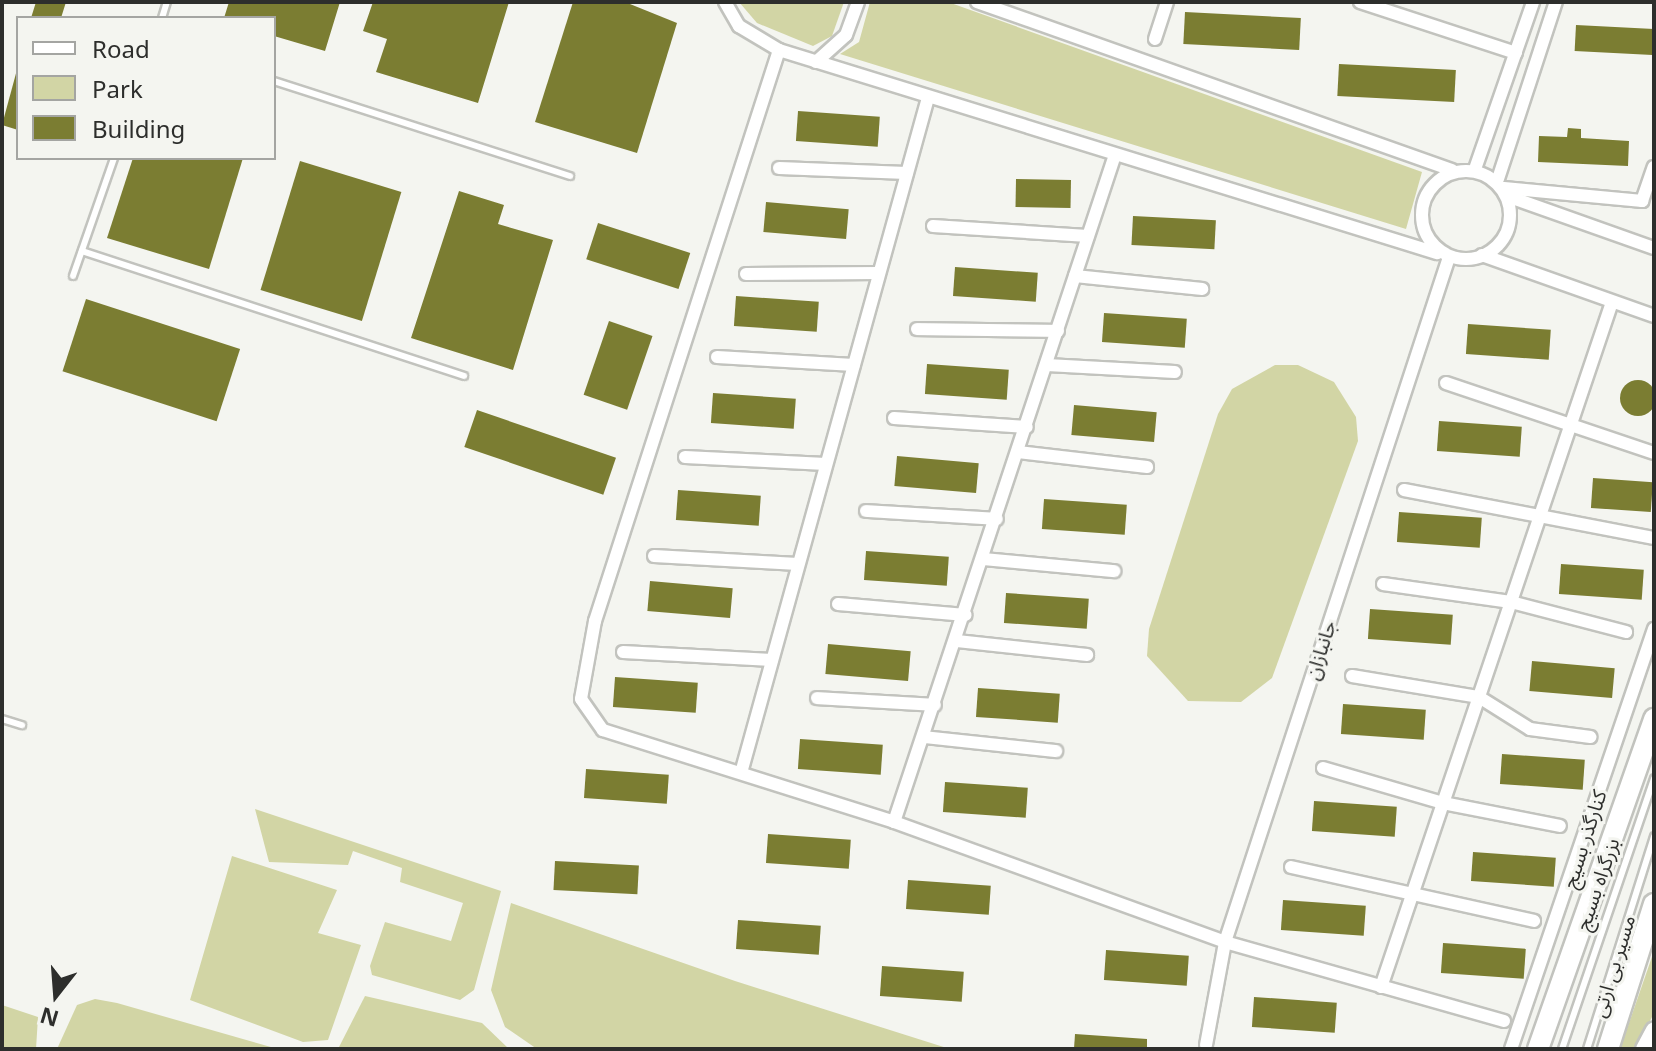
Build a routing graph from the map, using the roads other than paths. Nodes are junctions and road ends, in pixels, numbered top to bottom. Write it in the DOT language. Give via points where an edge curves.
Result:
graph roads {
  1 [pos="725,2"];
  2 [pos="858,2"];
  3 [pos="977,2"];
  4 [pos="1167,2"];
  5 [pos="1360,2"];
  6 [pos="1533,2"];
  7 [pos="1556,2"];
  8 [pos="1155,39"];
  9 [pos="779,50"];
  10 [pos="1516,53"];
  11 [pos="816,62"];
  12 [pos="276,82"];
  13 [pos="928,98"];
  14 [pos="1114,158"];
  15 [pos="113,160"];
  16 [pos="1654,167"];
  17 [pos="779,168"];
  18 [pos="1475,169"];
  19 [pos="1452,170"];
  20 [pos="907,173"];
  21 [pos="570,176"];
  22 [pos="1503,188"];
  23 [pos="933,226"];
  24 [pos="1088,236"];
  25 [pos="1654,248"];
  26 [pos="82,251"];
  27 [pos="1437,253"];
  28 [pos="1482,255"];
  29 [pos="1448,260"];
  30 [pos="879,273"];
  31 [pos="746,274"];
  32 [pos="73,276"];
  33 [pos="1075,276"];
  34 [pos="1202,289"];
  35 [pos="1612,302"];
  36 [pos="1654,316"];
  37 [pos="917,329"];
  38 [pos="1058,331"];
  39 [pos="717,357"];
  40 [pos="854,365"];
  41 [pos="1047,365"];
  42 [pos="1175,372"];
  43 [pos="464,376"];
  44 [pos="1446,383"];
  45 [pos="894,418"];
  46 [pos="1571,425"];
  47 [pos="1027,427"];
  48 [pos="1018,452"];
  49 [pos="1654,453"];
  50 [pos="685,457"];
  51 [pos="826,464"];
  52 [pos="1147,467"];
  53 [pos="1404,490"];
  54 [pos="866,511"];
  55 [pos="1540,516"];
  56 [pos="997,519"];
  57 [pos="1654,538"];
  58 [pos="654,556"];
  59 [pos="984,559"];
  60 [pos="798,564"];
  61 [pos="1114,571"];
  62 [pos="1383,584"];
  63 [pos="1511,602"];
  64 [pos="838,604"];
  65 [pos="966,615"];
  66 [pos="1654,629"];
  67 [pos="1626,632"];
  68 [pos="957,641"];
  69 [pos="623,652"];
  70 [pos="1087,655"];
  71 [pos="772,660"];
  72 [pos="1352,676"];
  73 [pos="1479,697"];
  74 [pos="817,698"];
  75 [pos="935,705"];
  76 [pos="2,719"];
  77 [pos="1654,719"];
  78 [pos="22,725"];
  79 [pos="924,737"];
  80 [pos="1590,737"];
  81 [pos="1056,751"];
  82 [pos="1323,768"];
  83 [pos="741,773"];
  84 [pos="1654,778"];
  85 [pos="1443,803"];
  86 [pos="894,822"];
  87 [pos="1560,826"];
  88 [pos="1654,836"];
  89 [pos="1291,867"];
  90 [pos="1413,894"];
  91 [pos="1654,904"];
  92 [pos="1534,921"];
  93 [pos="1225,942"];
  94 [pos="1381,987"];
  95 [pos="1504,1021"];
  96 [pos="1654,1030"];
  97 [pos="1206,1045"];
  98 [pos="1511,1049"];
  99 [pos="1538,1049"];
  100 [pos="1562,1049"];
  101 [pos="1587,1049"];
  102 [pos="1608,1049"];
  103 [pos="1644,1049"];
  1 -- 9 [label="street" via="739,26"];
  2 -- 11 [label="street" via="846,35"];
  3 -- 19 [label="street"];
  4 -- 8 [label="street"];
  5 -- 10 [label="street"];
  6 -- 10 [label="street"];
  7 -- 22 [label="street"];
  9 -- 11 [label="street"];
  9 -- 83 [label="street" via="595,621 581,699 603,730"];
  10 -- 18 [label="street"];
  11 -- 13 [label="street"];
  12 -- 21 [label="lane"];
  13 -- 14 [label="street"];
  13 -- 20 [label="street"];
  14 -- 24 [label="street"];
  14 -- 27 [label="street"];
  15 -- 26 [label="lane"];
  16 -- 22 [label="street" via="1642,201"];
  17 -- 20 [label="street"];
  18 -- 19 [label="street"];
  18 -- 22 [label="street"];
  19 -- 27 [label="street" via="1427,203 1428,240"];
  20 -- 30 [label="street"];
  22 -- 25 [label="street"];
  22 -- 28 [label="street" via="1503,230"];
  23 -- 24 [label="street"];
  24 -- 33 [label="street"];
  26 -- 32 [label="lane"];
  26 -- 43 [label="lane"];
  27 -- 29 [label="street"];
  28 -- 29 [label="street"];
  28 -- 35 [label="street"];
  29 -- 93 [label="street, جانبازان"];
  30 -- 31 [label="street"];
  30 -- 40 [label="street"];
  33 -- 34 [label="street"];
  33 -- 38 [label="street"];
  35 -- 36 [label="street"];
  35 -- 46 [label="street"];
  37 -- 38 [label="street"];
  38 -- 41 [label="street"];
  39 -- 40 [label="street"];
  40 -- 51 [label="street"];
  41 -- 42 [label="street"];
  41 -- 47 [label="street"];
  44 -- 46 [label="street"];
  45 -- 47 [label="street"];
  46 -- 49 [label="street"];
  46 -- 55 [label="street"];
  47 -- 48 [label="street"];
  48 -- 52 [label="street"];
  48 -- 56 [label="street"];
  50 -- 51 [label="street"];
  51 -- 60 [label="street"];
  53 -- 55 [label="street"];
  54 -- 56 [label="street"];
  55 -- 57 [label="street"];
  55 -- 63 [label="street"];
  56 -- 59 [label="street"];
  58 -- 60 [label="street"];
  59 -- 61 [label="street"];
  59 -- 65 [label="street"];
  60 -- 71 [label="street"];
  62 -- 63 [label="street"];
  63 -- 67 [label="street"];
  63 -- 73 [label="street"];
  64 -- 65 [label="street"];
  65 -- 68 [label="street"];
  66 -- 98 [label="street, کنارگذر بسیج"];
  68 -- 70 [label="street"];
  68 -- 75 [label="street"];
  69 -- 71 [label="street"];
  71 -- 83 [label="street"];
  72 -- 73 [label="street"];
  73 -- 80 [label="street" via="1530,729"];
  73 -- 85 [label="street"];
  74 -- 75 [label="street"];
  75 -- 79 [label="street"];
  76 -- 78 [label="lane"];
  77 -- 99 [label="highway, بزرگراه بسیج"];
  79 -- 81 [label="street"];
  79 -- 86 [label="street"];
  82 -- 85 [label="street"];
  83 -- 86 [label="street"];
  84 -- 100 [label="lane, مسیر بی ارتی"];
  85 -- 87 [label="street"];
  85 -- 90 [label="street"];
  86 -- 93 [label="street"];
  88 -- 101 [label="lane, مسیر بی ارتی"];
  89 -- 90 [label="street"];
  90 -- 92 [label="street"];
  90 -- 94 [label="street"];
  91 -- 102 [label="highway"];
  93 -- 94 [label="street"];
  93 -- 97 [label="street, جانبازان"];
  94 -- 95 [label="street"];
  96 -- 103 [label="street"];
}
